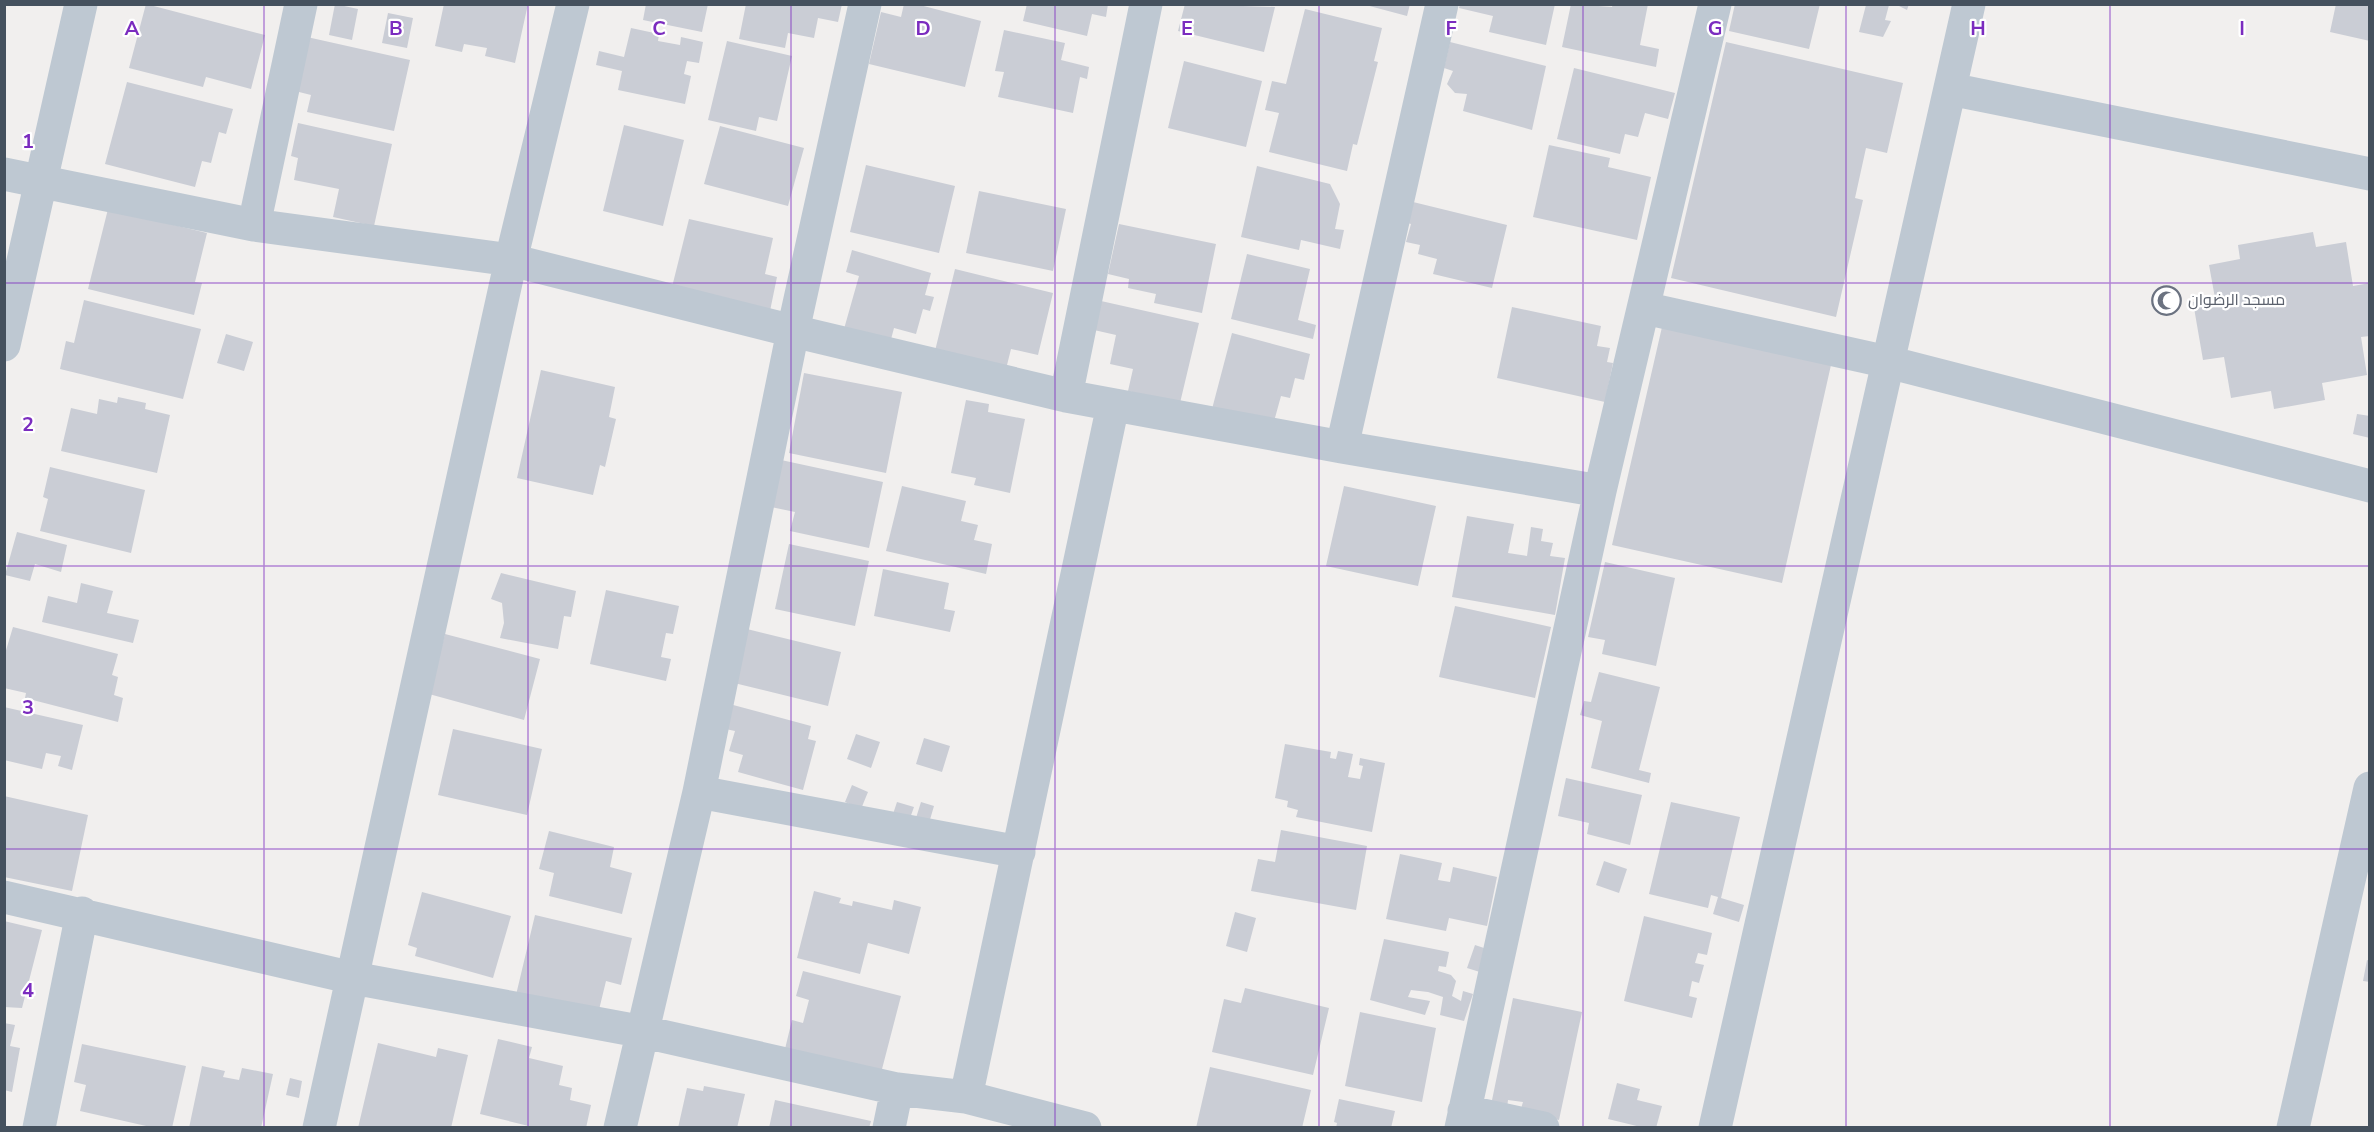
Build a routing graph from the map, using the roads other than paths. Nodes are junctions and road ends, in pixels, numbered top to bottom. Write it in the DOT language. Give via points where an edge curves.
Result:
graph roads {
  1 [pos="81,4"];
  2 [pos="301,4"];
  3 [pos="573,4"];
  4 [pos="865,4"];
  5 [pos="1146,4"];
  6 [pos="1442,4"];
  7 [pos="1715,4"];
  8 [pos="1969,4"];
  9 [pos="1950,89"];
  10 [pos="4,174"];
  11 [pos="2370,174"];
  12 [pos="42,182"];
  13 [pos="254,225"];
  14 [pos="511,260"];
  15 [pos="1644,308"];
  16 [pos="793,331"];
  17 [pos="4,345"];
  18 [pos="1888,362"];
  19 [pos="1066,396"];
  20 [pos="1113,405"];
  21 [pos="1342,447"];
  22 [pos="2370,486"];
  23 [pos="1600,491"];
  24 [pos="2370,788"];
  25 [pos="699,792"];
  26 [pos="1019,852"];
  27 [pos="4,897"];
  28 [pos="82,913"];
  29 [pos="353,978"];
  30 [pos="644,1032"];
  31 [pos="897,1089"];
  32 [pos="966,1097"];
  33 [pos="1463,1119"];
  34 [pos="39,1128"];
  35 [pos="319,1128"];
  36 [pos="620,1128"];
  37 [pos="889,1128"];
  38 [pos="1085,1128"];
  39 [pos="1543,1128"];
  40 [pos="1715,1128"];
  41 [pos="2293,1128"];
  1 -- 12 [label="street"];
  2 -- 13 [label="street"];
  3 -- 14 [label="street"];
  4 -- 16 [label="street"];
  5 -- 19 [label="street"];
  6 -- 21 [label="street"];
  7 -- 15 [label="street"];
  8 -- 9 [label="street"];
  9 -- 11 [label="street"];
  9 -- 18 [label="street"];
  10 -- 12 [label="street"];
  12 -- 13 [label="street"];
  12 -- 17 [label="street"];
  13 -- 14 [label="street"];
  14 -- 16 [label="street"];
  14 -- 29 [label="street"];
  15 -- 18 [label="street"];
  15 -- 23 [label="street"];
  16 -- 19 [label="street"];
  16 -- 25 [label="street"];
  18 -- 22 [label="street"];
  18 -- 40 [label="street"];
  19 -- 20 [label="street"];
  20 -- 21 [label="street"];
  20 -- 26 [label="street"];
  21 -- 23 [label="street"];
  23 -- 33 [label="street"];
  24 -- 41 [label="street"];
  25 -- 26 [label="street"];
  25 -- 30 [label="street"];
  26 -- 32 [label="street"];
  27 -- 28 [label="street"];
  28 -- 29 [label="street"];
  28 -- 34 [label="street"];
  29 -- 30 [label="street"];
  29 -- 35 [label="street"];
  30 -- 31 [label="street"];
  30 -- 36 [label="street"];
  31 -- 32 [label="street"];
  31 -- 37 [label="street"];
  32 -- 38 [label="street"];
  33 -- 39 [label="street"];
}
